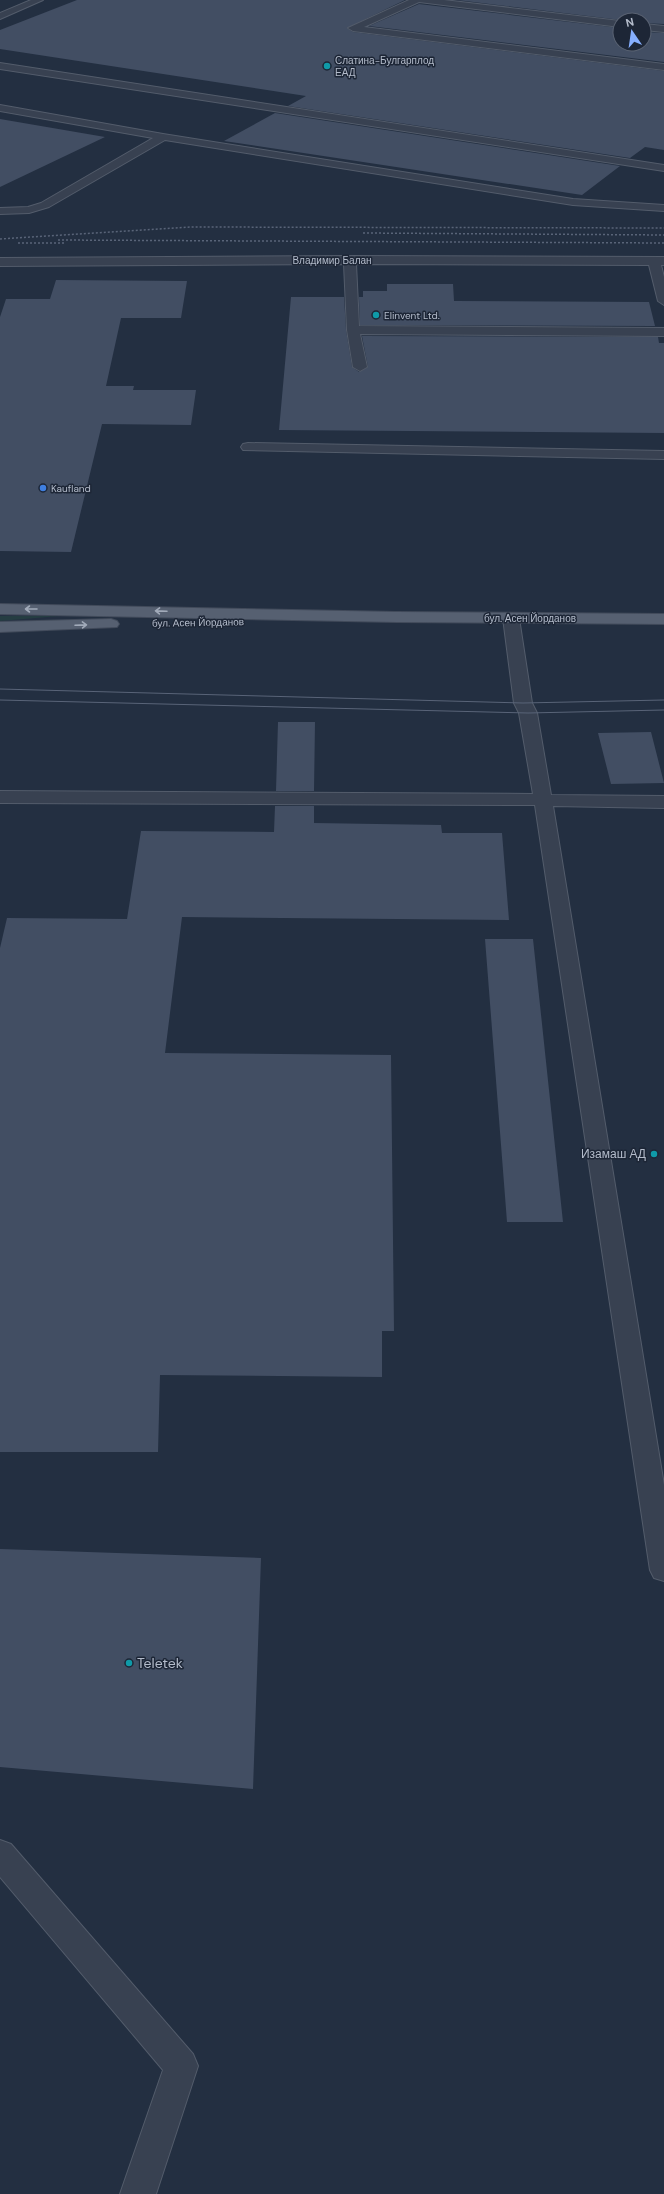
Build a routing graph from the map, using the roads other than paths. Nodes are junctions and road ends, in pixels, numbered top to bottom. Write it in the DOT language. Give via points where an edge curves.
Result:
graph roads {
  1 [pos="39,0"];
  2 [pos="416,0"];
  3 [pos="422,0"];
  4 [pos="0,16"];
  5 [pos="612,23"];
  6 [pos="652,28"];
  7 [pos="664,29"];
  8 [pos="0,66"];
  9 [pos="664,67"];
  10 [pos="0,108"];
  11 [pos="163,137"];
  12 [pos="664,168"];
  13 [pos="664,208"];
  14 [pos="0,211"];
  15 [pos="350,260"];
  16 [pos="659,261"];
  17 [pos="0,262"];
  18 [pos="664,301"];
  19 [pos="353,330"];
  20 [pos="664,332"];
  21 [pos="360,367"];
  22 [pos="248,447"];
  23 [pos="664,455"];
  24 [pos="0,609"];
  25 [pos="396,617"];
  26 [pos="511,618"];
  27 [pos="664,620"];
  28 [pos="0,627"];
  29 [pos="0,797"];
  30 [pos="543,800"];
  31 [pos="664,802"];
  32 [pos="664,1570"];
  33 [pos="0,1854"];
  34 [pos="138,2194"];
  1 -- 4 [label="lane"];
  2 -- 9 [label="lane" via="353,28"];
  3 -- 5 [label="lane"];
  6 -- 7 [label="lane"];
  8 -- 12 [label="lane"];
  10 -- 11 [label="lane"];
  11 -- 13 [label="lane" via="573,202"];
  11 -- 14 [label="lane" via="45,205 29,210"];
  15 -- 16 [label="lane, Владимир Балан"];
  15 -- 17 [label="lane, Владимир Балан"];
  15 -- 19 [label="lane"];
  16 -- 18 [label="lane"];
  19 -- 20 [label="lane"];
  19 -- 21 [label="lane"];
  22 -- 23 [label="lane"];
  25 -- 24 [label="main road, бул. Асен Йорданов, one-way"];
  25 -- 26 [label="main road, бул. Асен Йорданов"];
  28 -- 25 [label="main road, бул. Асен Йорданов, one-way"];
  26 -- 27 [label="main road, бул. Асен Йорданов"];
  26 -- 30 [label="lane" via="523,703 528,713"];
  29 -- 30 [label="lane"];
  30 -- 31 [label="lane"];
  30 -- 32 [label="lane"];
  33 -- 34 [label="lane" via="181,2066"];
}
